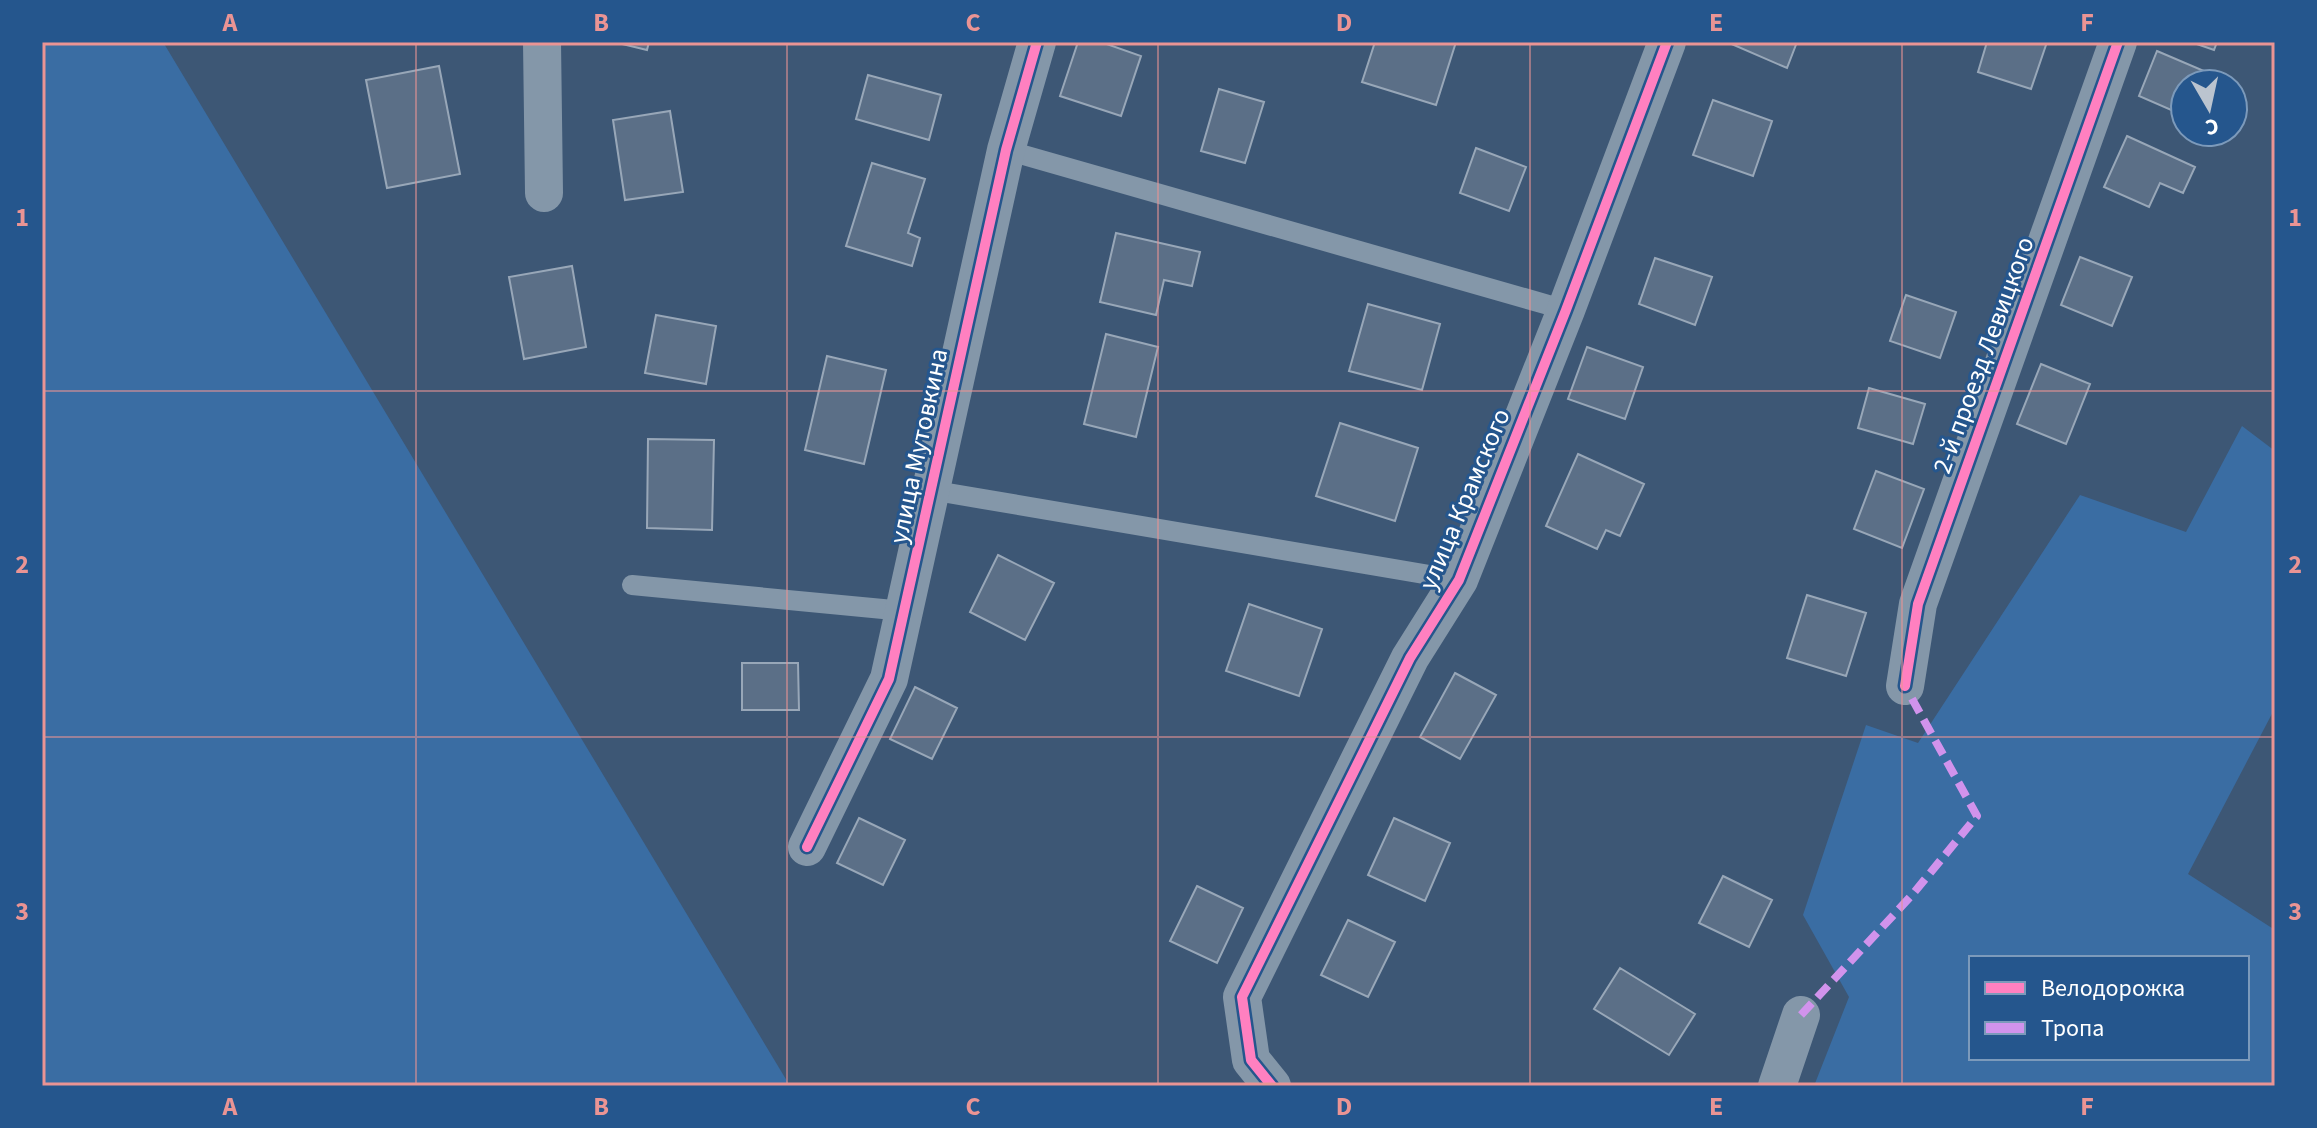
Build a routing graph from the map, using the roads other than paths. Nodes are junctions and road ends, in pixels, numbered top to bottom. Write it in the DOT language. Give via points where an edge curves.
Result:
graph roads {
  1 [pos="542,42"];
  2 [pos="1037,42"];
  3 [pos="1667,42"];
  4 [pos="2118,42"];
  5 [pos="1006,150"];
  6 [pos="544,193"];
  7 [pos="1566,310"];
  8 [pos="930,490"];
  9 [pos="1459,580"];
  10 [pos="632,585"];
  11 [pos="904,611"];
  12 [pos="1905,686"];
  13 [pos="807,847"];
  14 [pos="1801,1015"];
  15 [pos="1272,1086"];
  16 [pos="1777,1086"];
  1 -- 6 [label="street"];
  2 -- 5 [label="street, улица Мутовкина"];
  3 -- 7 [label="street, улица Крамского"];
  4 -- 12 [label="street, 2-й проезд Левицкого" via="1918,604"];
  5 -- 7 [label="lane"];
  5 -- 8 [label="street, улица Мутовкина"];
  7 -- 9 [label="street, улица Крамского"];
  8 -- 9 [label="lane"];
  8 -- 11 [label="street, улица Мутовкина"];
  9 -- 15 [label="street, улица Крамского" via="1410,658 1242,997 1251,1060"];
  10 -- 11 [label="lane"];
  11 -- 13 [label="street, улица Мутовкина" via="889,679"];
  14 -- 16 [label="street"];
}
